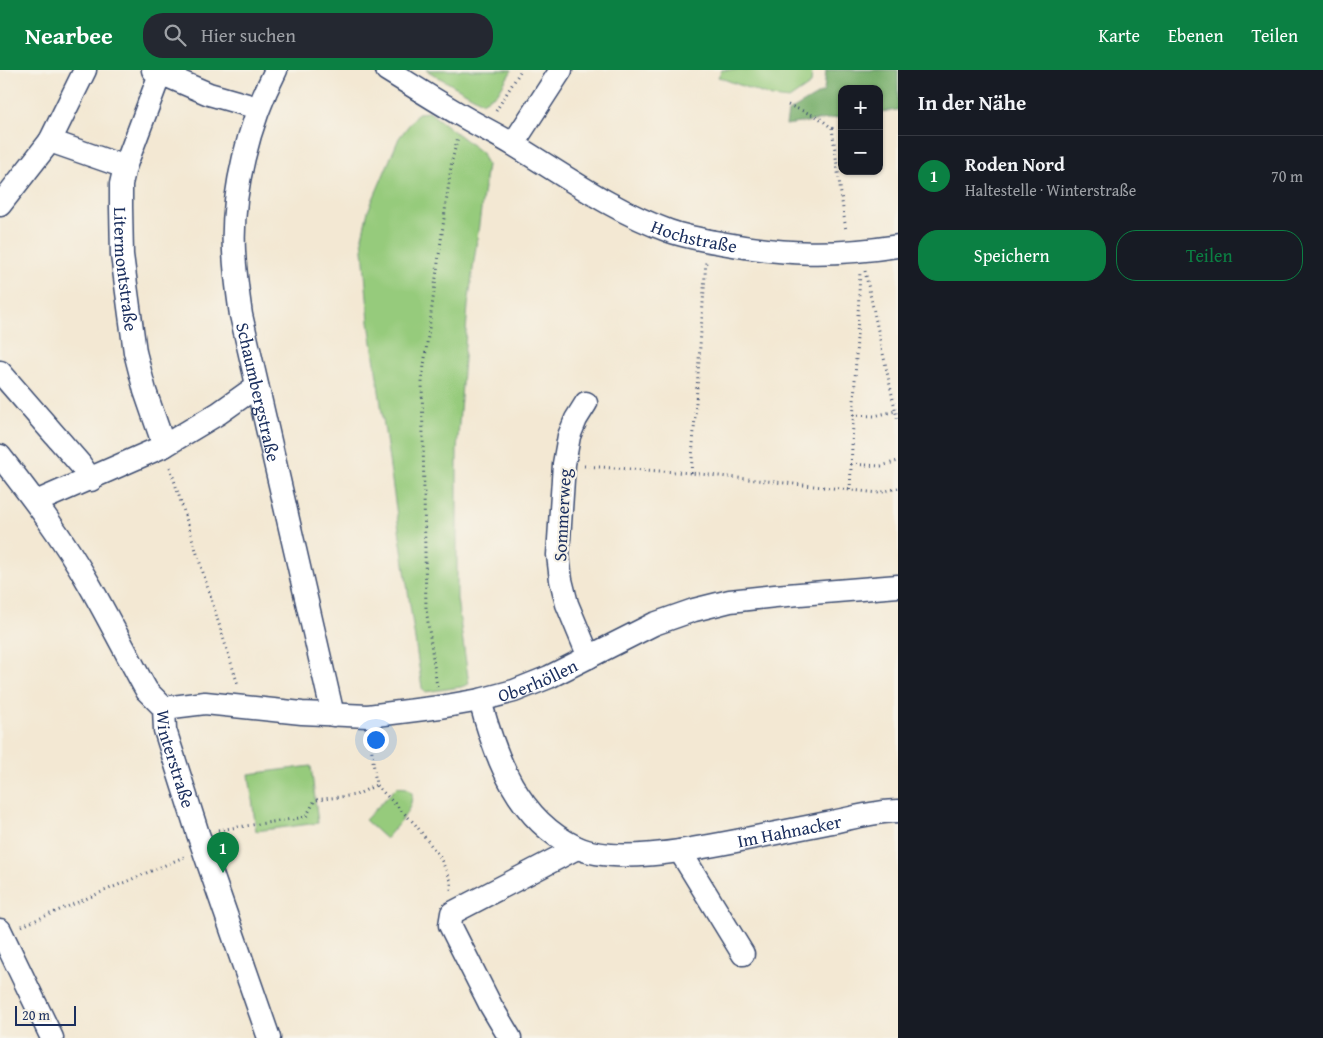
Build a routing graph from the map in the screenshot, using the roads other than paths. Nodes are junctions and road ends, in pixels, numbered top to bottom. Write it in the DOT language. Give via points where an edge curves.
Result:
graph roads {
  1 [pos="85,70"];
  2 [pos="276,70"];
  3 [pos="387,70"];
  4 [pos="561,70"];
  5 [pos="156,72"];
  6 [pos="258,108"];
  7 [pos="50,142"];
  8 [pos="513,144"];
  9 [pos="125,167"];
  10 [pos="0,205"];
  11 [pos="898,246"];
  12 [pos="0,372"];
  13 [pos="257,386"];
  14 [pos="586,403"];
  15 [pos="164,446"];
  16 [pos="0,456"];
  17 [pos="91,480"];
  18 [pos="36,502"];
  19 [pos="898,586"];
  20 [pos="590,657"];
  21 [pos="480,700"];
  22 [pos="164,708"];
  23 [pos="333,715"];
  24 [pos="898,811"];
  25 [pos="577,848"];
  26 [pos="680,852"];
  27 [pos="1,932"];
  28 [pos="743,954"];
  29 [pos="52,1038"];
  30 [pos="269,1038"];
  31 [pos="510,1038"];
  1 -- 7 [label="street"];
  2 -- 6 [label="street, Schaumbergstraße"];
  3 -- 8 [label="street, Hochstraße"];
  4 -- 8 [label="street"];
  5 -- 6 [label="street" via="227,101"];
  5 -- 9 [label="street, Litermontstraße"];
  6 -- 13 [label="street, Schaumbergstraße" via="241,175 234,249 241,316"];
  7 -- 9 [label="street"];
  7 -- 10 [label="street"];
  8 -- 11 [label="street, Hochstraße" via="627,214 671,232 781,252 861,252"];
  9 -- 15 [label="street, Litermontstraße" via="121,207 126,291 135,352"];
  12 -- 17 [label="street"];
  13 -- 15 [label="street"];
  13 -- 23 [label="street, Schaumbergstraße"];
  14 -- 20 [label="street, Sommerweg" via="569,436 558,555 567,604"];
  15 -- 17 [label="street"];
  16 -- 18 [label="street, Winterstraße"];
  17 -- 18 [label="street"];
  18 -- 22 [label="street, Winterstraße" via="89,583 147,691"];
  19 -- 20 [label="street, Oberhöllen" via="730,601 654,624"];
  20 -- 21 [label="street, Oberhöllen" via="549,677"];
  21 -- 23 [label="street, Oberhöllen" via="368,716"];
  21 -- 25 [label="street, Im Hahnacker" via="490,739 511,785 530,812 551,832"];
  22 -- 23 [label="street, Oberhöllen" via="205,703"];
  22 -- 30 [label="street, Winterstraße" via="165,730 200,841"];
  24 -- 26 [label="street, Im Hahnacker"];
  25 -- 26 [label="street, Im Hahnacker" via="601,854"];
  25 -- 31 [label="street" via="452,913 450,925 490,1006"];
  26 -- 28 [label="street"];
  27 -- 29 [label="street"];
}
